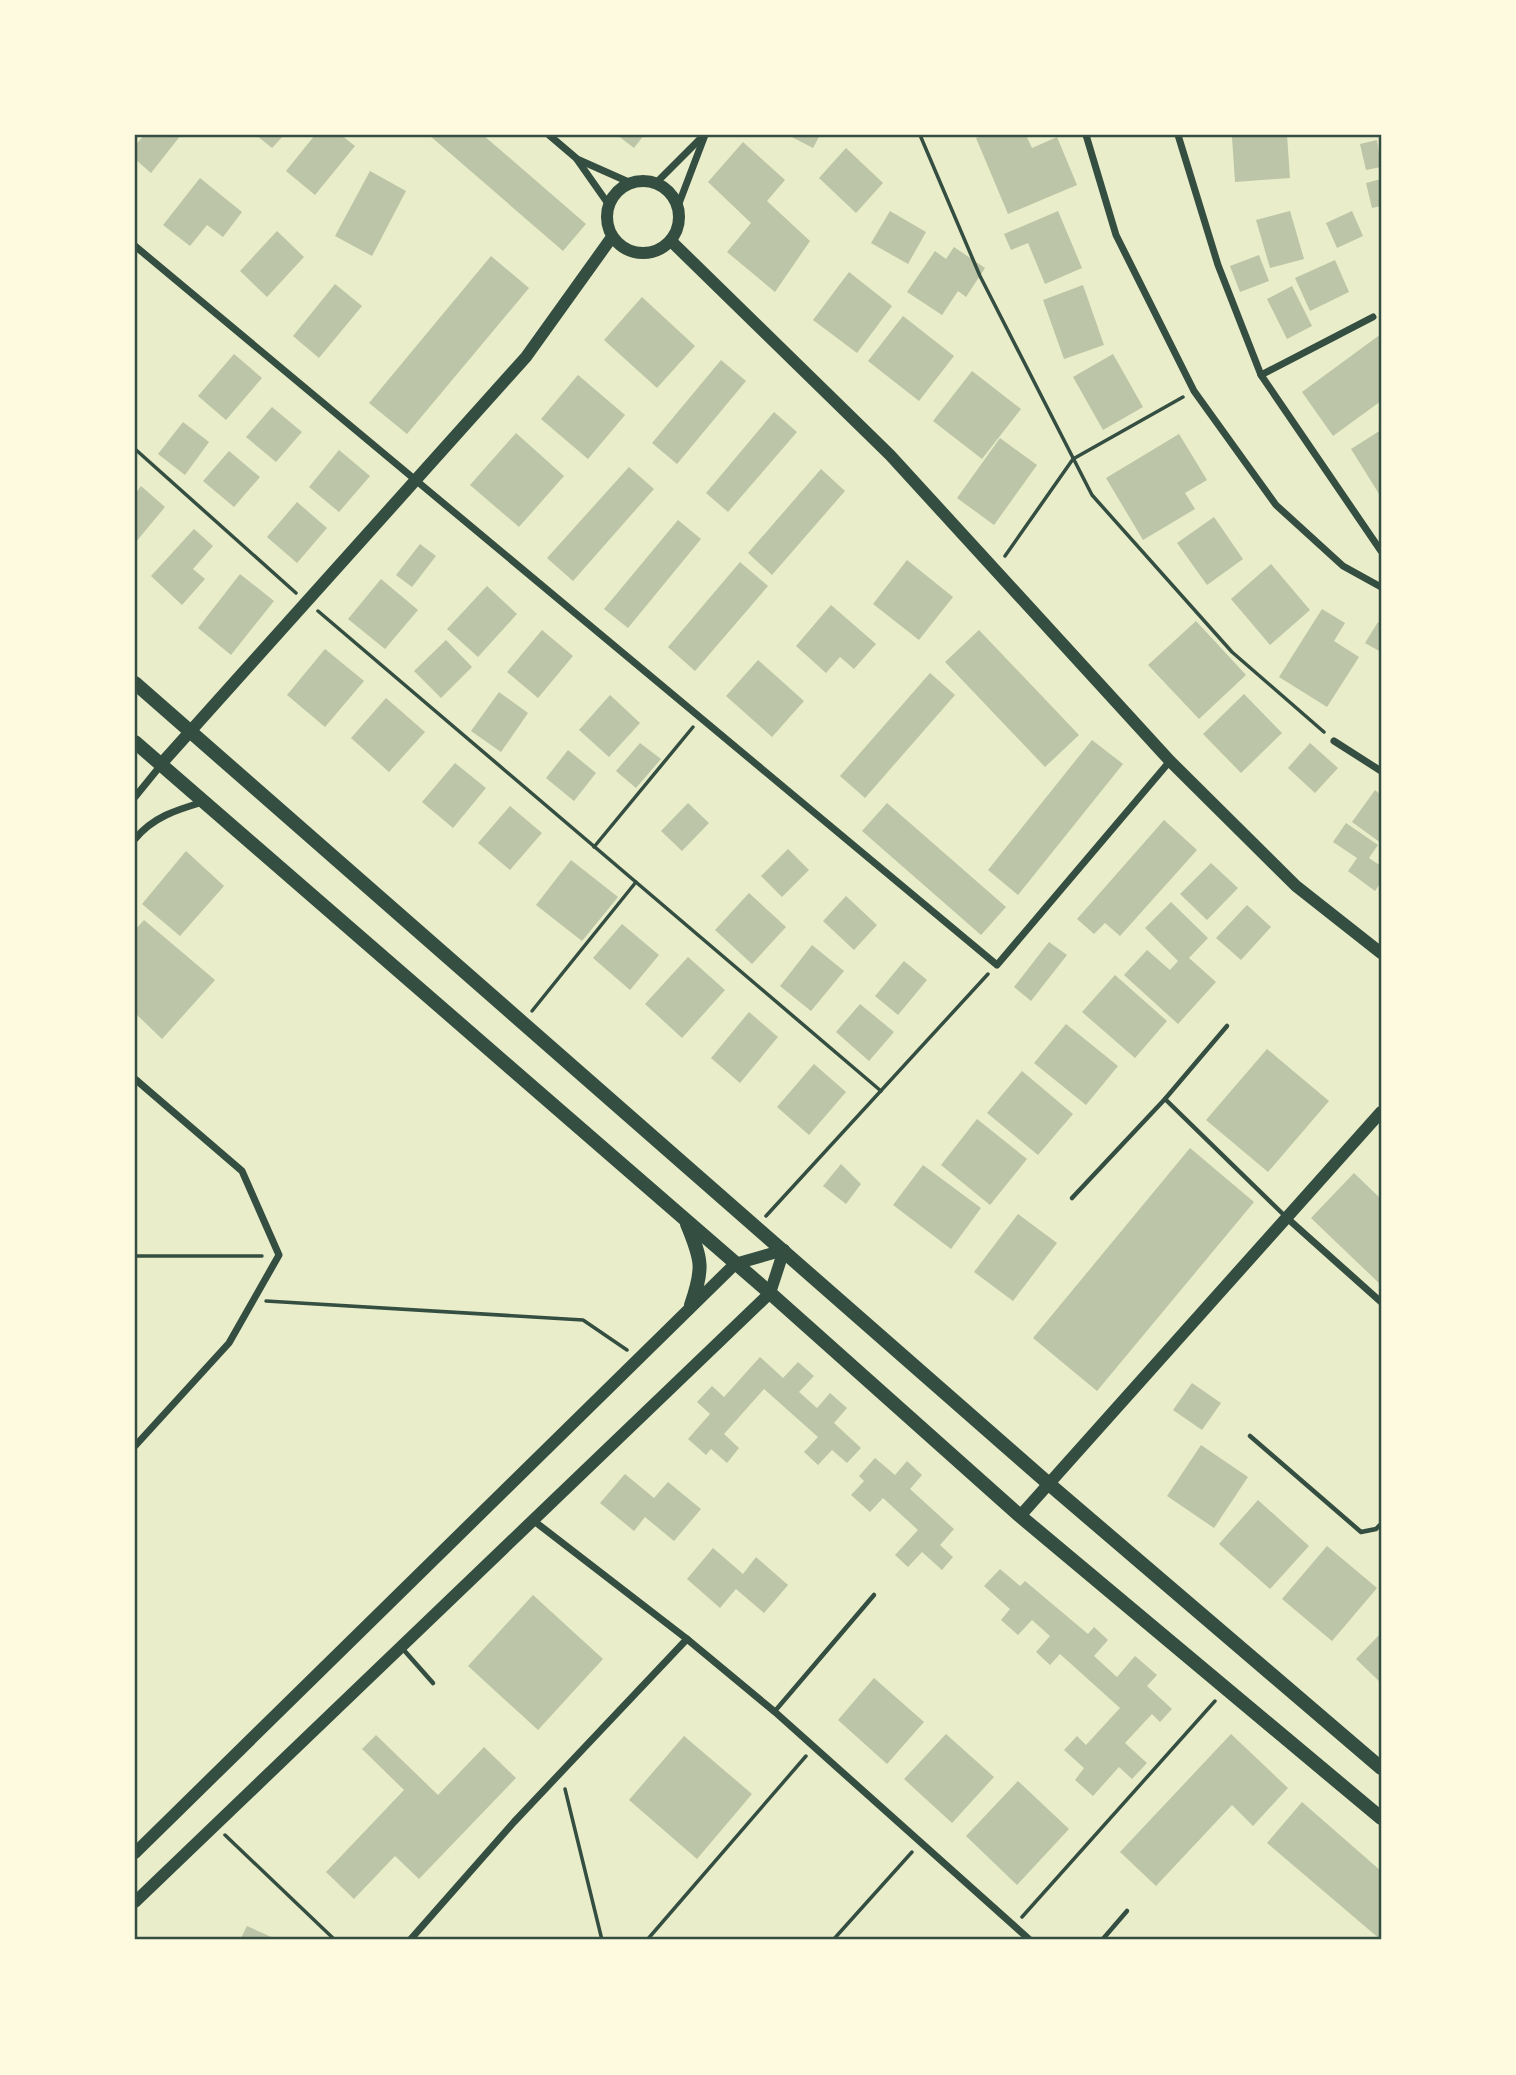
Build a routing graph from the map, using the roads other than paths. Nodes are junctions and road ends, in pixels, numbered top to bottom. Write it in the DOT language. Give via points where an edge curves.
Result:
graph roads {
  1 [pos="549,135"];
  2 [pos="705,135"];
  3 [pos="1086,135"];
  4 [pos="1178,135"];
  5 [pos="576,158"];
  6 [pos="631,183"];
  7 [pos="656,183"];
  8 [pos="609,205"];
  9 [pos="678,206"];
  10 [pos="612,237"];
  11 [pos="671,242"];
  12 [pos="135,246"];
  13 [pos="1373,317"];
  14 [pos="1261,375"];
  15 [pos="415,479"];
  16 [pos="1381,551"];
  17 [pos="1381,587"];
  18 [pos="135,682"];
  19 [pos="192,731"];
  20 [pos="1334,741"];
  21 [pos="135,742"];
  22 [pos="1170,761"];
  23 [pos="161,765"];
  24 [pos="1381,771"];
  25 [pos="135,797"];
  26 [pos="204,802"];
  27 [pos="135,839"];
  28 [pos="1381,953"];
  29 [pos="1227,1026"];
  30 [pos="135,1079"];
  31 [pos="1166,1099"];
  32 [pos="1381,1112"];
  33 [pos="1072,1198"];
  34 [pos="1287,1218"];
  35 [pos="685,1220"];
  36 [pos="784,1250"];
  37 [pos="735,1264"];
  38 [pos="770,1293"];
  39 [pos="1381,1302"];
  40 [pos="691,1305"];
  41 [pos="1250,1437"];
  42 [pos="135,1446"];
  43 [pos="1049,1484"];
  44 [pos="1020,1516"];
  45 [pos="534,1521"];
  46 [pos="1381,1524"];
  47 [pos="874,1595"];
  48 [pos="687,1639"];
  49 [pos="401,1648"];
  50 [pos="433,1683"];
  51 [pos="775,1712"];
  52 [pos="1381,1768"];
  53 [pos="1381,1818"];
  54 [pos="135,1853"];
  55 [pos="135,1902"];
  56 [pos="1127,1911"];
  57 [pos="410,1940"];
  58 [pos="1030,1940"];
  59 [pos="1102,1940"];
  1 -- 5 [label="street"];
  2 -- 7 [label="street"];
  2 -- 9 [label="street"];
  3 -- 17 [label="street" via="1116,235 1194,391 1276,505 1343,566"];
  4 -- 14 [label="street" via="1218,265"];
  5 -- 6 [label="street"];
  5 -- 8 [label="street"];
  6 -- 7 [label="street"];
  6 -- 8 [label="street" via="618,191"];
  7 -- 9 [label="street"];
  8 -- 10 [label="street"];
  9 -- 11 [label="street" via="679,225"];
  10 -- 11 [label="street" via="620,246 640,254"];
  10 -- 15 [label="street" via="526,357"];
  11 -- 22 [label="street" via="890,455"];
  12 -- 15 [label="street"];
  13 -- 14 [label="street"];
  14 -- 16 [label="street"];
  15 -- 19 [label="street"];
  15 -- 22 [label="street" via="997,965"];
  18 -- 19 [label="main road"];
  19 -- 23 [label="street"];
  19 -- 36 [label="main road"];
  20 -- 24 [label="street"];
  21 -- 23 [label="main road"];
  22 -- 28 [label="street" via="1296,886"];
  23 -- 25 [label="street"];
  23 -- 26 [label="main road"];
  26 -- 27 [label="street" via="168,813 145,826"];
  26 -- 35 [label="main road"];
  29 -- 31 [label="lane"];
  30 -- 42 [label="street" via="242,1171 279,1255 229,1343"];
  31 -- 33 [label="lane"];
  31 -- 34 [label="lane"];
  32 -- 34 [label="street"];
  34 -- 39 [label="street"];
  34 -- 43 [label="street"];
  35 -- 37 [label="main road"];
  35 -- 40 [label="main road" via="702,1274"];
  36 -- 37 [label="street"];
  36 -- 38 [label="street"];
  36 -- 43 [label="main road"];
  37 -- 38 [label="main road"];
  37 -- 40 [label="street"];
  38 -- 44 [label="main road"];
  38 -- 45 [label="street"];
  40 -- 54 [label="street"];
  41 -- 46 [label="lane" via="1361,1532 1376,1530"];
  43 -- 44 [label="street"];
  43 -- 52 [label="main road"];
  44 -- 53 [label="main road"];
  45 -- 48 [label="street"];
  45 -- 49 [label="street"];
  47 -- 51 [label="lane"];
  48 -- 51 [label="street"];
  48 -- 57 [label="street"];
  49 -- 50 [label="lane"];
  49 -- 55 [label="street"];
  51 -- 58 [label="street"];
  56 -- 59 [label="lane"];
}
